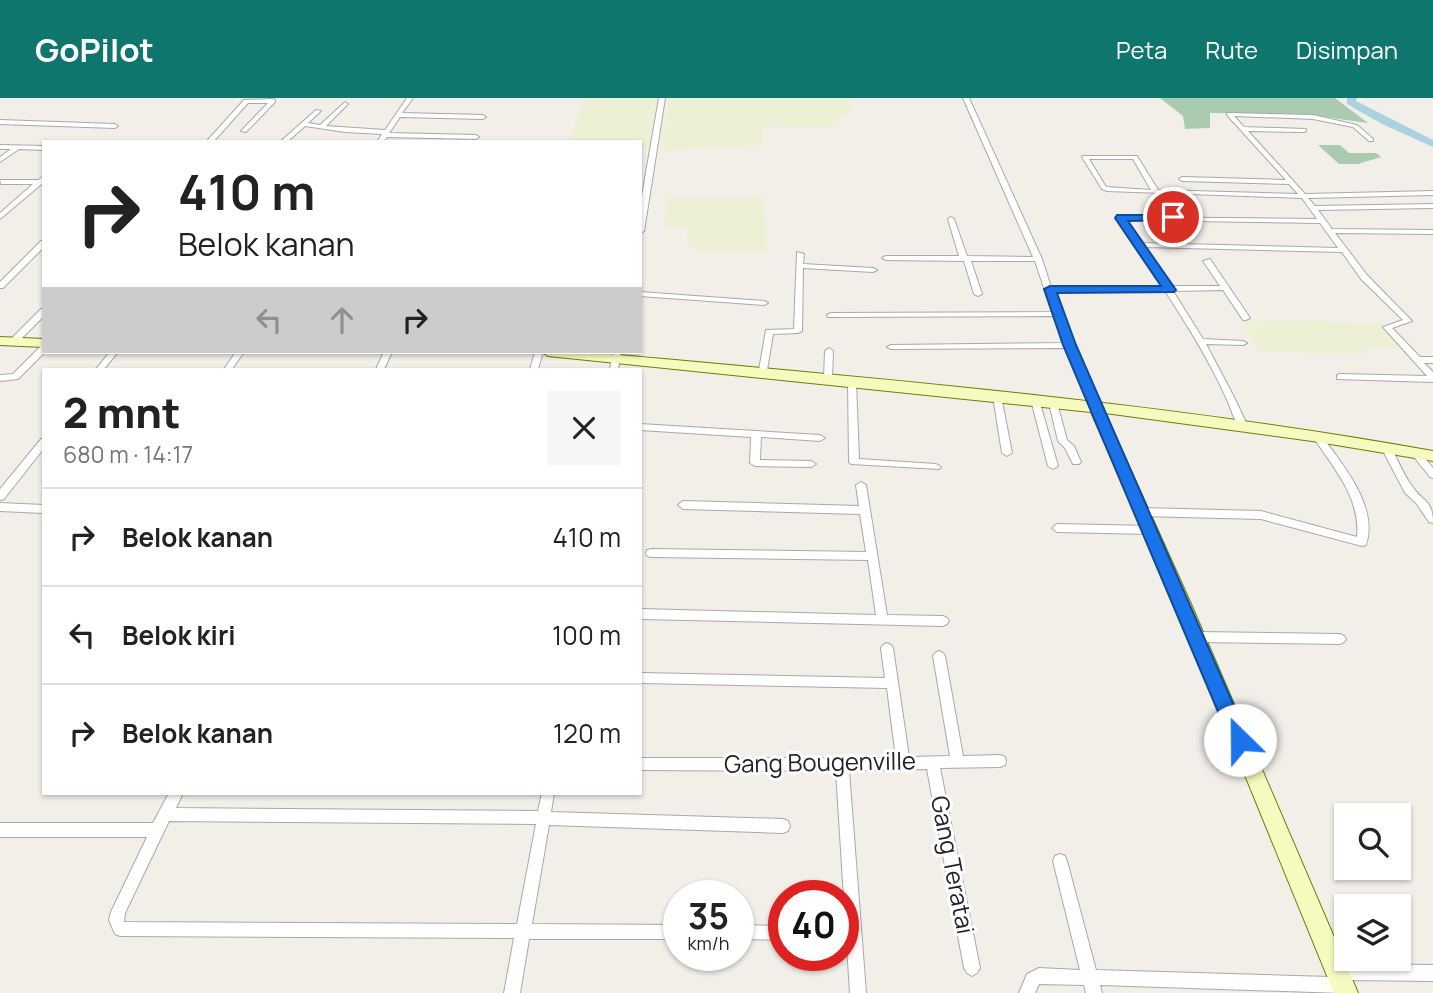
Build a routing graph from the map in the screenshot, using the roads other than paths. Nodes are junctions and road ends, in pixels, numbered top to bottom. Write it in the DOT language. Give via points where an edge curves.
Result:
graph roads {
  1 [pos="410,98"];
  2 [pos="662,98"];
  3 [pos="966,98"];
  4 [pos="345,104"];
  5 [pos="318,111"];
  6 [pos="398,115"];
  7 [pos="483,117"];
  8 [pos="1235,120"];
  9 [pos="1294,121"];
  10 [pos="0,122"];
  11 [pos="303,124"];
  12 [pos="115,126"];
  13 [pos="321,127"];
  14 [pos="1244,129"];
  15 [pos="1304,130"];
  16 [pos="244,131"];
  17 [pos="383,136"];
  18 [pos="476,137"];
  19 [pos="211,140"];
  20 [pos="285,140"];
  21 [pos="1371,140"];
  22 [pos="0,147"];
  23 [pos="17,148"];
  24 [pos="42,148"];
  25 [pos="0,160"];
  26 [pos="642,162"];
  27 [pos="650,162"];
  28 [pos="1182,179"];
  29 [pos="41,180"];
  30 [pos="1,182"];
  31 [pos="1290,182"];
  32 [pos="644,184"];
  33 [pos="1156,192"];
  34 [pos="1433,193"];
  35 [pos="1303,195"];
  36 [pos="1433,206"];
  37 [pos="642,208"];
  38 [pos="1313,208"];
  39 [pos="0,217"];
  40 [pos="951,219"];
  41 [pos="1323,221"];
  42 [pos="1331,231"];
  43 [pos="1433,232"];
  44 [pos="42,245"];
  45 [pos="1139,245"];
  46 [pos="1344,250"];
  47 [pos="800,254"];
  48 [pos="886,258"];
  49 [pos="965,259"];
  50 [pos="1038,259"];
  51 [pos="1207,261"];
  52 [pos="800,266"];
  53 [pos="873,270"];
  54 [pos="0,286"];
  55 [pos="1227,288"];
  56 [pos="1050,289"];
  57 [pos="1170,290"];
  58 [pos="642,294"];
  59 [pos="978,294"];
  60 [pos="764,303"];
  61 [pos="42,313"];
  62 [pos="1057,314"];
  63 [pos="831,316"];
  64 [pos="1246,318"];
  65 [pos="7,341"];
  66 [pos="1200,341"];
  67 [pos="1242,343"];
  68 [pos="42,345"];
  69 [pos="1069,345"];
  70 [pos="42,347"];
  71 [pos="891,347"];
  72 [pos="829,351"];
  73 [pos="112,354"];
  74 [pos="565,354"];
  75 [pos="615,360"];
  76 [pos="1418,360"];
  77 [pos="1433,360"];
  78 [pos="101,368"];
  79 [pos="762,370"];
  80 [pos="1340,377"];
  81 [pos="0,378"];
  82 [pos="828,378"];
  83 [pos="1433,378"];
  84 [pos="852,382"];
  85 [pos="997,396"];
  86 [pos="1035,400"];
  87 [pos="1053,402"];
  88 [pos="1096,408"];
  89 [pos="642,427"];
  90 [pos="1243,427"];
  91 [pos="756,434"];
  92 [pos="1318,437"];
  93 [pos="820,438"];
  94 [pos="42,443"];
  95 [pos="1386,447"];
  96 [pos="1415,452"];
  97 [pos="1007,453"];
  98 [pos="1433,456"];
  99 [pos="1076,462"];
  100 [pos="811,464"];
  101 [pos="1053,466"];
  102 [pos="936,467"];
  103 [pos="1433,475"];
  104 [pos="861,485"];
  105 [pos="0,496"];
  106 [pos="684,505"];
  107 [pos="0,507"];
  108 [pos="42,509"];
  109 [pos="865,510"];
  110 [pos="1142,512"];
  111 [pos="1433,519"];
  112 [pos="1057,528"];
  113 [pos="1150,530"];
  114 [pos="651,553"];
  115 [pos="873,556"];
  116 [pos="642,614"];
  117 [pos="882,618"];
  118 [pos="943,621"];
  119 [pos="1197,637"];
  120 [pos="1340,639"];
  121 [pos="887,648"];
  122 [pos="939,656"];
  123 [pos="642,678"];
  124 [pos="892,683"];
  125 [pos="957,760"];
  126 [pos="903,761"];
  127 [pos="1000,761"];
  128 [pos="932,762"];
  129 [pos="642,764"];
  130 [pos="842,765"];
  131 [pos="175,795"];
  132 [pos="548,795"];
  133 [pos="165,814"];
  134 [pos="544,818"];
  135 [pos="783,826"];
  136 [pos="0,830"];
  137 [pos="158,830"];
  138 [pos="1059,861"];
  139 [pos="523,930"];
  140 [pos="663,932"];
  141 [pos="972,968"];
  142 [pos="1433,973"];
  143 [pos="1341,983"];
  144 [pos="1092,985"];
  145 [pos="512,993"];
  146 [pos="858,993"];
  147 [pos="1027,993"];
  1 -- 6 [label="street"];
  2 -- 27 [label="street"];
  3 -- 50 [label="street"];
  4 -- 13 [label="street"];
  5 -- 11 [label="street"];
  6 -- 7 [label="street"];
  6 -- 17 [label="street"];
  8 -- 9 [label="street"];
  8 -- 14 [label="street"];
  8 -- 21 [label="street" via="1229,114 1307,116 1355,126"];
  10 -- 12 [label="street"];
  11 -- 13 [label="street"];
  11 -- 20 [label="street"];
  13 -- 17 [label="street"];
  14 -- 15 [label="street"];
  14 -- 31 [label="street"];
  16 -- 19 [label="street" via="273,102 246,101"];
  17 -- 18 [label="street"];
  22 -- 23 [label="street"];
  23 -- 24 [label="street"];
  23 -- 25 [label="street"];
  26 -- 27 [label="street"];
  27 -- 32 [label="street"];
  28 -- 31 [label="street"];
  29 -- 30 [label="street"];
  29 -- 39 [label="street"];
  31 -- 35 [label="street"];
  32 -- 37 [label="street"];
  33 -- 33 [label="street" via="1135,157 1085,157 1106,190"];
  33 -- 35 [label="street"];
  34 -- 35 [label="street"];
  35 -- 38 [label="street"];
  36 -- 38 [label="street"];
  38 -- 41 [label="street"];
  40 -- 49 [label="street"];
  41 -- 42 [label="street"];
  41 -- 45 [label="street" via="1121,217"];
  42 -- 43 [label="street"];
  42 -- 46 [label="street"];
  44 -- 54 [label="street"];
  45 -- 46 [label="street"];
  45 -- 57 [label="street"];
  46 -- 76 [label="street" via="1408,321 1387,327"];
  47 -- 52 [label="street"];
  48 -- 49 [label="street"];
  49 -- 50 [label="street"];
  49 -- 59 [label="street"];
  50 -- 56 [label="street"];
  51 -- 55 [label="street"];
  52 -- 53 [label="street"];
  52 -- 79 [label="street" via="798,331 769,332"];
  55 -- 57 [label="street"];
  55 -- 64 [label="street"];
  56 -- 57 [label="street"];
  56 -- 62 [label="street"];
  57 -- 66 [label="street"];
  58 -- 60 [label="street"];
  61 -- 65 [label="street"];
  62 -- 63 [label="street"];
  62 -- 69 [label="street"];
  65 -- 68 [label="main road"];
  66 -- 67 [label="street"];
  66 -- 90 [label="street" via="1219,371"];
  69 -- 71 [label="street"];
  69 -- 88 [label="street"];
  70 -- 81 [label="street" via="15,377"];
  72 -- 82 [label="street"];
  73 -- 78 [label="street"];
  74 -- 75 [label="main road"];
  75 -- 79 [label="main road"];
  76 -- 77 [label="street"];
  76 -- 83 [label="street"];
  79 -- 82 [label="main road"];
  80 -- 83 [label="street"];
  82 -- 84 [label="main road"];
  84 -- 85 [label="main road"];
  84 -- 102 [label="street" via="854,462"];
  85 -- 86 [label="main road"];
  85 -- 97 [label="street"];
  86 -- 87 [label="main road"];
  86 -- 101 [label="street"];
  87 -- 88 [label="main road"];
  87 -- 99 [label="street" via="1063,441"];
  88 -- 90 [label="main road"];
  88 -- 110 [label="main road"];
  89 -- 91 [label="street"];
  90 -- 92 [label="main road"];
  91 -- 93 [label="street"];
  91 -- 100 [label="street" via="755,463"];
  92 -- 95 [label="main road"];
  92 -- 110 [label="street" via="1355,496 1362,542 1261,515"];
  94 -- 105 [label="street"];
  95 -- 96 [label="main road"];
  95 -- 111 [label="street" via="1409,491"];
  96 -- 98 [label="main road"];
  96 -- 103 [label="street"];
  104 -- 109 [label="street"];
  106 -- 109 [label="street"];
  107 -- 108 [label="street"];
  109 -- 115 [label="street"];
  110 -- 113 [label="main road"];
  112 -- 113 [label="street"];
  113 -- 119 [label="main road"];
  114 -- 115 [label="street"];
  115 -- 117 [label="street"];
  116 -- 117 [label="street"];
  117 -- 118 [label="street"];
  119 -- 120 [label="street"];
  119 -- 143 [label="main road"];
  121 -- 124 [label="street"];
  122 -- 125 [label="street"];
  123 -- 124 [label="street"];
  124 -- 126 [label="street"];
  125 -- 127 [label="street, Gang Bougenville"];
  125 -- 128 [label="street, Gang Bougenville"];
  126 -- 128 [label="street, Gang Bougenville"];
  126 -- 130 [label="street, Gang Bougenville"];
  128 -- 141 [label="street, Gang Teratai"];
  129 -- 130 [label="street, Gang Bougenville"];
  130 -- 146 [label="street"];
  131 -- 133 [label="street"];
  132 -- 134 [label="street"];
  133 -- 134 [label="street"];
  133 -- 137 [label="street"];
  134 -- 135 [label="street"];
  134 -- 139 [label="street"];
  136 -- 137 [label="street"];
  137 -- 139 [label="street" via="118,912 120,929"];
  138 -- 144 [label="street"];
  139 -- 140 [label="street"];
  139 -- 145 [label="street"];
  142 -- 143 [label="street"];
  143 -- 144 [label="street"];
  144 -- 147 [label="street" via="1040,976 1032,979"];
}
